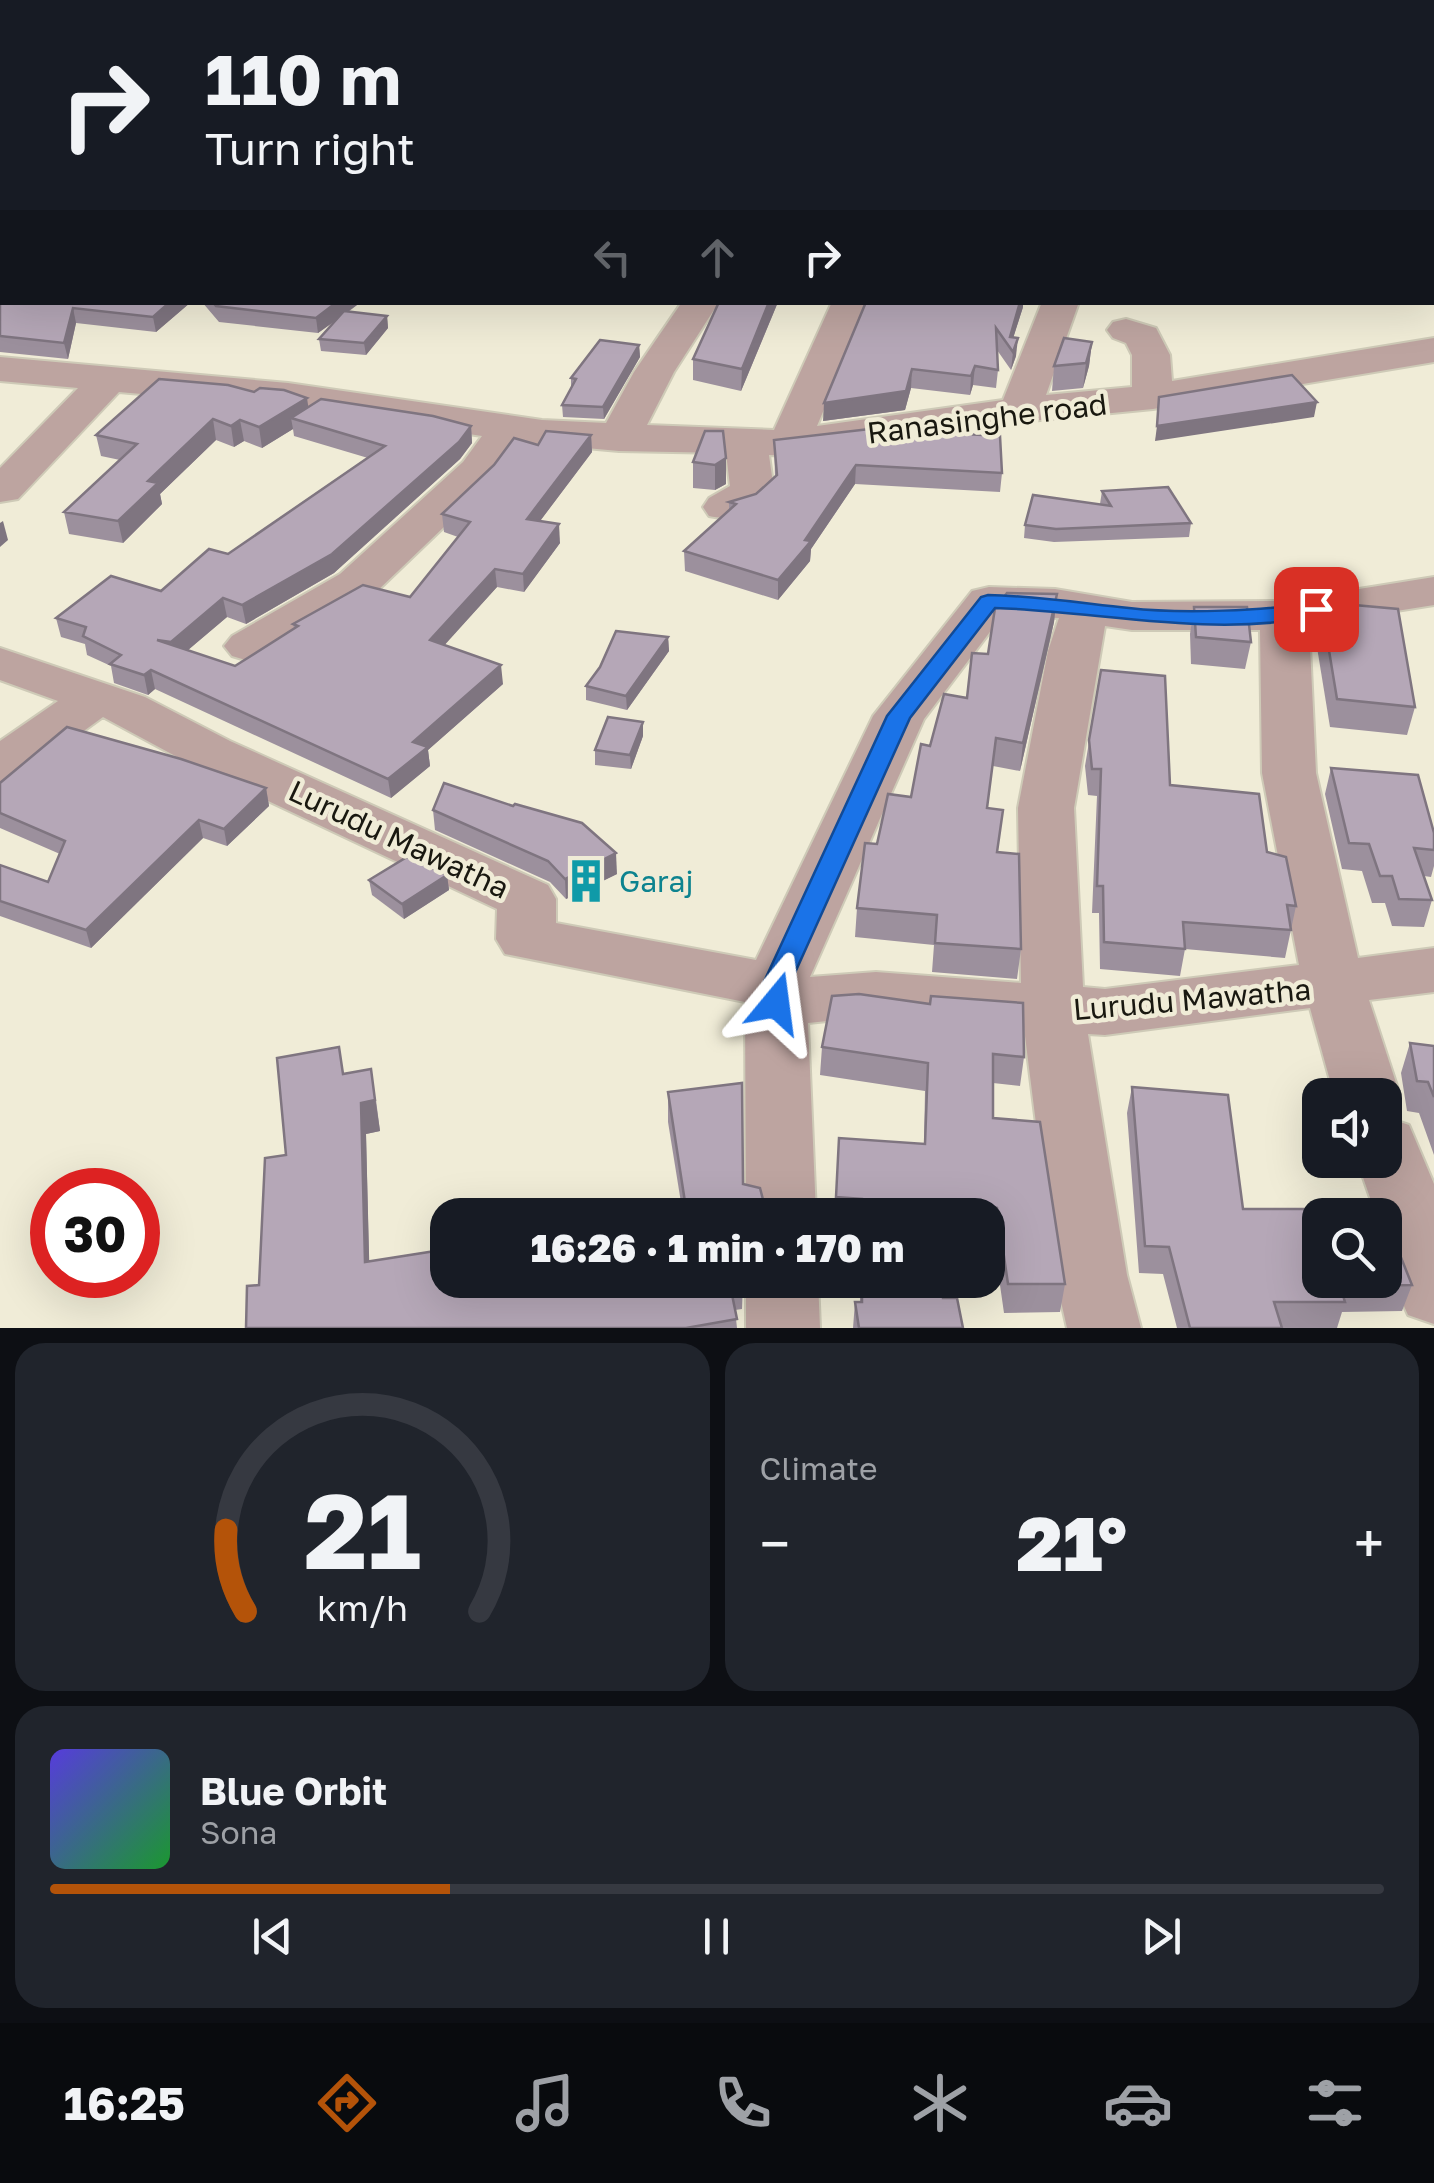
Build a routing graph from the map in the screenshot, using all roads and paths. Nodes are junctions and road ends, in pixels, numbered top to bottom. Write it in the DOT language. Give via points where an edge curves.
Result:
graph roads {
  1 [pos="699,305"];
  2 [pos="849,305"];
  3 [pos="1061,305"];
  4 [pos="1126,330"];
  5 [pos="1434,350"];
  6 [pos="0,369"];
  7 [pos="110,378"];
  8 [pos="1153,398"];
  9 [pos="1020,410"];
  10 [pos="508,428"];
  11 [pos="619,438"];
  12 [pos="746,442"];
  13 [pos="789,443"];
  14 [pos="2,490"];
  15 [pos="725,507"];
  16 [pos="1434,591"];
  17 [pos="1086,608"];
  18 [pos="1284,615"];
  19 [pos="248,646"];
  20 [pos="0,663"];
  21 [pos="97,697"];
  22 [pos="0,766"];
  23 [pos="1434,970"];
  24 [pos="1334,986"];
  25 [pos="776,994"];
  26 [pos="1053,1010"];
  27 [pos="1362,1078"];
  28 [pos="1398,1178"];
  29 [pos="781,1198"];
  30 [pos="1434,1293"];
  31 [pos="782,1298"];
  32 [pos="783,1328"];
  33 [pos="1104,1328"];
  1 -- 11 [label="street"];
  2 -- 13 [label="street"];
  3 -- 9 [label="street"];
  4 -- 8 [label="street" via="1142,336 1151,355"];
  5 -- 8 [label="street, Ranasinghe road"];
  6 -- 7 [label="street, Ranasinghe road"];
  7 -- 10 [label="street, Ranasinghe road" via="288,395"];
  7 -- 14 [label="street"];
  8 -- 9 [label="street, Ranasinghe road"];
  9 -- 13 [label="street, Ranasinghe road"];
  10 -- 11 [label="street, Ranasinghe road"];
  10 -- 19 [label="street" via="478,471 357,584"];
  11 -- 12 [label="street, Ranasinghe road"];
  12 -- 13 [label="street, Ranasinghe road"];
  12 -- 15 [label="street" via="752,491"];
  16 -- 18 [label="street"];
  17 -- 18 [label="street" via="1132,616"];
  17 -- 25 [label="street" via="988,601 899,716"];
  17 -- 26 [label="street" via="1046,808"];
  18 -- 24 [label="street" via="1289,772"];
  20 -- 21 [label="street, Lurudu Mawatha"];
  21 -- 22 [label="street"];
  21 -- 25 [label="street, Lurudu Mawatha" via="527,899 526,939"];
  23 -- 24 [label="street, Lurudu Mawatha"];
  24 -- 26 [label="street, Lurudu Mawatha" via="1104,1012"];
  24 -- 27 [label="street"];
  25 -- 26 [label="street, Lurudu Mawatha" via="876,994"];
  25 -- 29 [label="street"];
  26 -- 33 [label="street"];
  28 -- 30 [label="street"];
  31 -- 32 [label="street"];
}
